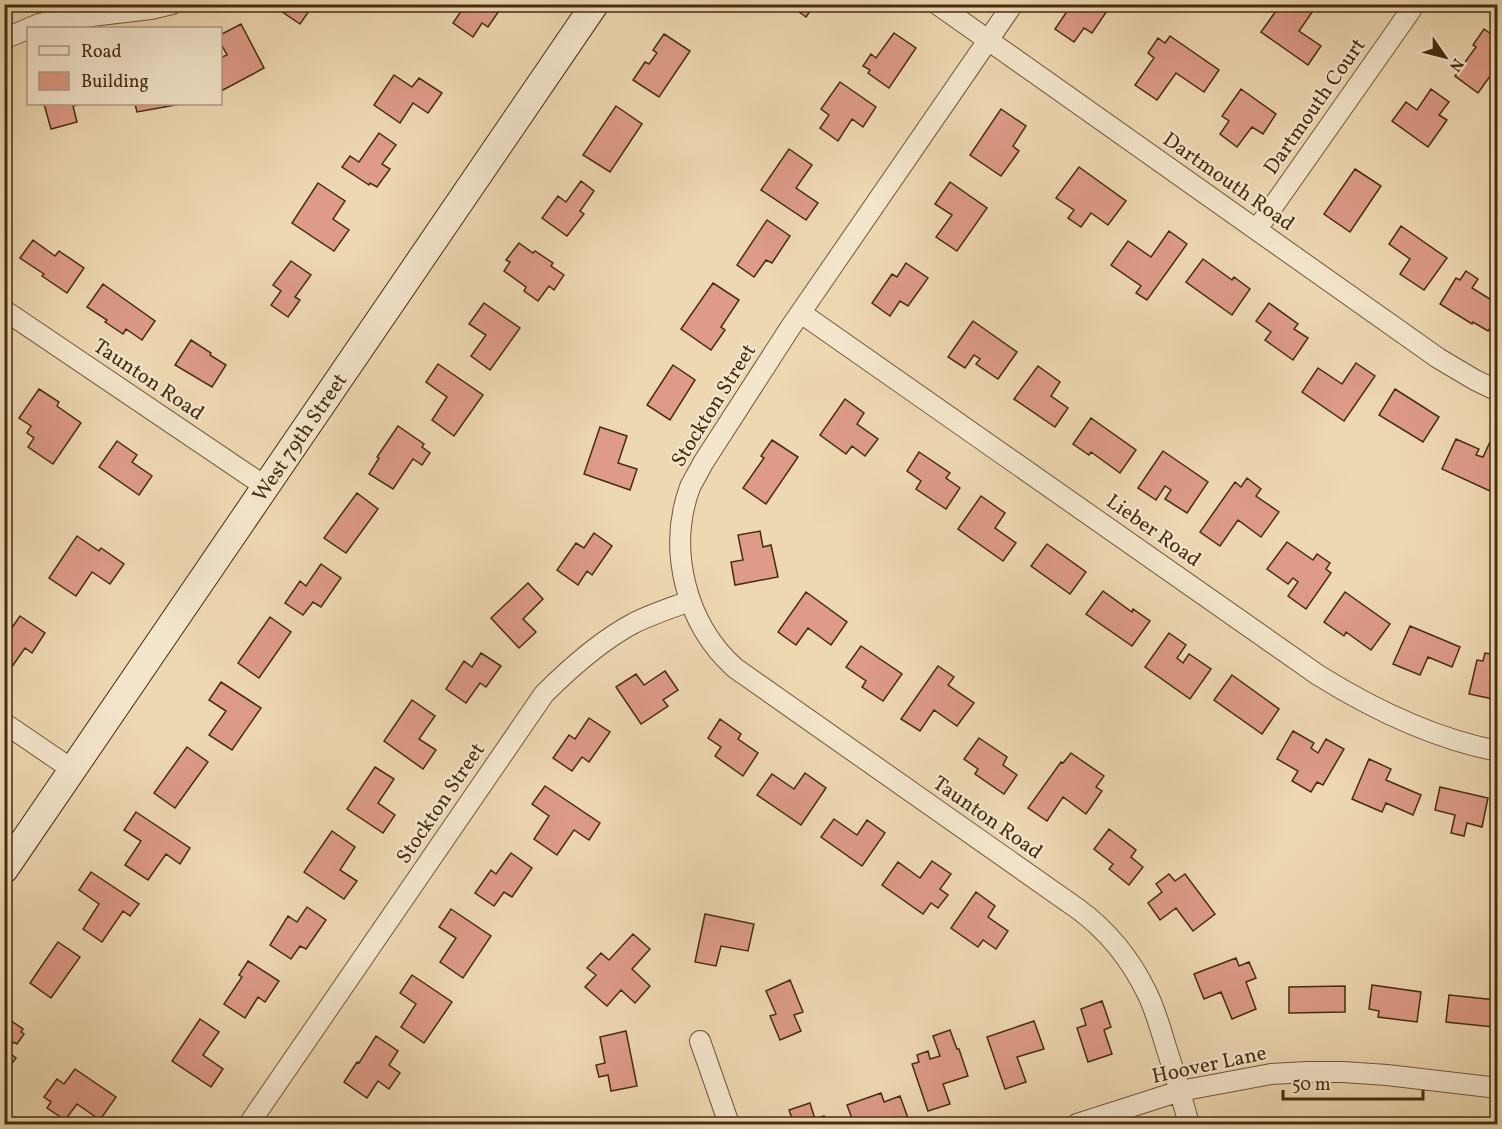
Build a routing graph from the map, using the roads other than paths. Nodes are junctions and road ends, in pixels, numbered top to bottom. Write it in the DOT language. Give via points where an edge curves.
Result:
graph roads {
  1 [pos="172,4"];
  2 [pos="936,4"];
  3 [pos="1013,4"];
  4 [pos="592,6"];
  5 [pos="1411,10"];
  6 [pos="30,27"];
  7 [pos="27,28"];
  8 [pos="4,39"];
  9 [pos="988,41"];
  10 [pos="1257,230"];
  11 [pos="4,310"];
  12 [pos="801,313"];
  13 [pos="1497,392"];
  14 [pos="266,487"];
  15 [pos="690,601"];
  16 [pos="4,723"];
  17 [pos="1497,751"];
  18 [pos="73,770"];
  19 [pos="4,870"];
  20 [pos="700,1041"];
  21 [pos="1497,1088"];
  22 [pos="1180,1092"];
  23 [pos="249,1125"];
  24 [pos="729,1125"];
  25 [pos="1077,1125"];
  26 [pos="1189,1125"];
  1 -- 6 [label="street"];
  2 -- 9 [label="street, Dartmouth Road"];
  3 -- 9 [label="street, Stockton Street"];
  4 -- 14 [label="main road, West 79th Street"];
  5 -- 10 [label="street, Dartmouth Court"];
  7 -- 8 [label="street"];
  9 -- 10 [label="street, Dartmouth Road"];
  9 -- 12 [label="street, Stockton Street"];
  10 -- 13 [label="street, Dartmouth Road" via="1438,358"];
  11 -- 14 [label="street, Taunton Road"];
  12 -- 15 [label="street, Stockton Street" via="691,486 680,548"];
  12 -- 17 [label="street, Lieber Road" via="1332,684 1401,719"];
  14 -- 18 [label="main road, West 79th Street"];
  15 -- 22 [label="street, Taunton Road" via="715,648 742,674 1078,909 1103,931 1121,950 1148,994"];
  15 -- 23 [label="street, Stockton Street" via="611,637 544,694"];
  16 -- 18 [label="street"];
  18 -- 19 [label="main road, West 79th Street"];
  20 -- 24 [label="street"];
  21 -- 22 [label="street, Hoover Lane" via="1387,1075 1307,1072 1271,1074"];
  22 -- 25 [label="street, Hoover Lane"];
  22 -- 26 [label="street, Taunton Road"];
}
